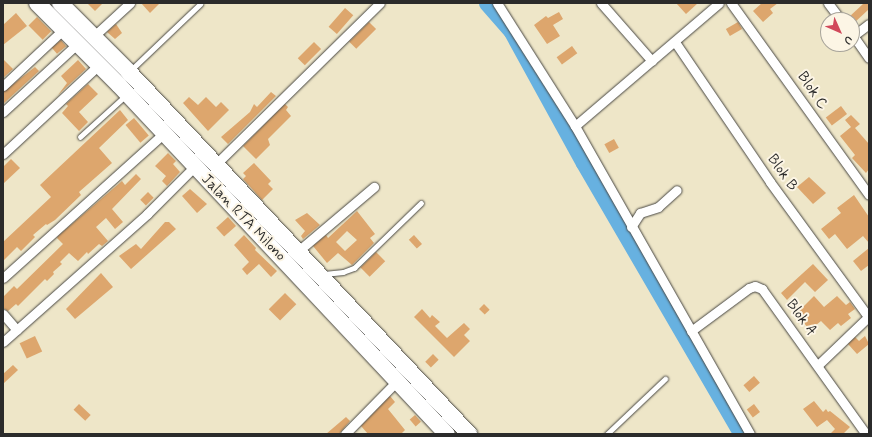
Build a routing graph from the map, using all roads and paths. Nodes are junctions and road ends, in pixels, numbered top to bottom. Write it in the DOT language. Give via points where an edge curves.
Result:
graph roads {
  1 [pos="37,3"];
  2 [pos="60,3"];
  3 [pos="130,3"];
  4 [pos="380,3"];
  5 [pos="497,3"];
  6 [pos="601,3"];
  7 [pos="719,3"];
  8 [pos="731,3"];
  9 [pos="828,3"];
  10 [pos="200,4"];
  11 [pos="835,12"];
  12 [pos="869,24"];
  13 [pos="64,29"];
  14 [pos="860,30"];
  15 [pos="94,36"];
  16 [pos="675,42"];
  17 [pos="78,43"];
  18 [pos="860,45"];
  19 [pos="869,58"];
  20 [pos="652,61"];
  21 [pos="100,64"];
  22 [pos="129,72"];
  23 [pos="3,86"];
  24 [pos="127,94"];
  25 [pos="3,112"];
  26 [pos="575,126"];
  27 [pos="164,133"];
  28 [pos="80,137"];
  29 [pos="3,154"];
  30 [pos="191,156"];
  31 [pos="215,165"];
  32 [pos="374,187"];
  33 [pos="677,190"];
  34 [pos="869,195"];
  35 [pos="421,203"];
  36 [pos="632,228"];
  37 [pos="297,252"];
  38 [pos="3,278"];
  39 [pos="312,280"];
  40 [pos="3,314"];
  41 [pos="869,317"];
  42 [pos="17,330"];
  43 [pos="691,331"];
  44 [pos="3,342"];
  45 [pos="818,365"];
  46 [pos="665,379"];
  47 [pos="397,381"];
  48 [pos="345,434"];
  49 [pos="447,434"];
  50 [pos="469,434"];
  51 [pos="607,434"];
  52 [pos="750,434"];
  53 [pos="866,434"];
  1 -- 13 [label="highway, Jalan RTA Milono"];
  2 -- 15 [label="highway, Jalan RTA Milono"];
  3 -- 15 [label="street"];
  4 -- 31 [label="street"];
  5 -- 26 [label="street"];
  6 -- 20 [label="street"];
  7 -- 16 [label="street"];
  8 -- 34 [label="street, Blok C"];
  9 -- 11 [label="street"];
  10 -- 22 [label="lane"];
  12 -- 14 [label="street"];
  13 -- 17 [label="highway, Jalan RTA Milono"];
  13 -- 23 [label="street"];
  15 -- 22 [label="highway, Jalan RTA Milono"];
  16 -- 20 [label="street"];
  16 -- 41 [label="street, Blok B" via="770,182"];
  17 -- 21 [label="highway, Jalan RTA Milono"];
  17 -- 25 [label="street"];
  18 -- 19 [label="street"];
  20 -- 26 [label="street"];
  21 -- 24 [label="highway, Jalan RTA Milono"];
  21 -- 29 [label="street"];
  22 -- 30 [label="highway, Jalan RTA Milono"];
  24 -- 27 [label="highway, Jalan RTA Milono"];
  24 -- 28 [label="lane"];
  26 -- 36 [label="street"];
  27 -- 30 [label="highway, Jalan RTA Milono"];
  27 -- 38 [label="street"];
  30 -- 31 [label="highway, Jalan RTA Milono"];
  30 -- 39 [label="highway, Jalan RTA Milono"];
  30 -- 42 [label="street" via="147,214"];
  31 -- 37 [label="highway, Jalan RTA Milono"];
  32 -- 37 [label="street"];
  33 -- 36 [label="street" via="658,207 640,213"];
  35 -- 39 [label="lane" via="354,268"];
  36 -- 43 [label="street"];
  37 -- 39 [label="highway, Jalan RTA Milono"];
  39 -- 47 [label="highway, Jalan RTA Milono"];
  39 -- 50 [label="highway, Jalan RTA Milono"];
  40 -- 42 [label="street"];
  41 -- 45 [label="street"];
  42 -- 44 [label="street"];
  43 -- 45 [label="street, Blok A" via="738,296 758,287"];
  43 -- 52 [label="street"];
  45 -- 53 [label="street, Blok A"];
  46 -- 51 [label="lane"];
  47 -- 48 [label="street"];
  47 -- 49 [label="highway, Jalan RTA Milono"];
}
